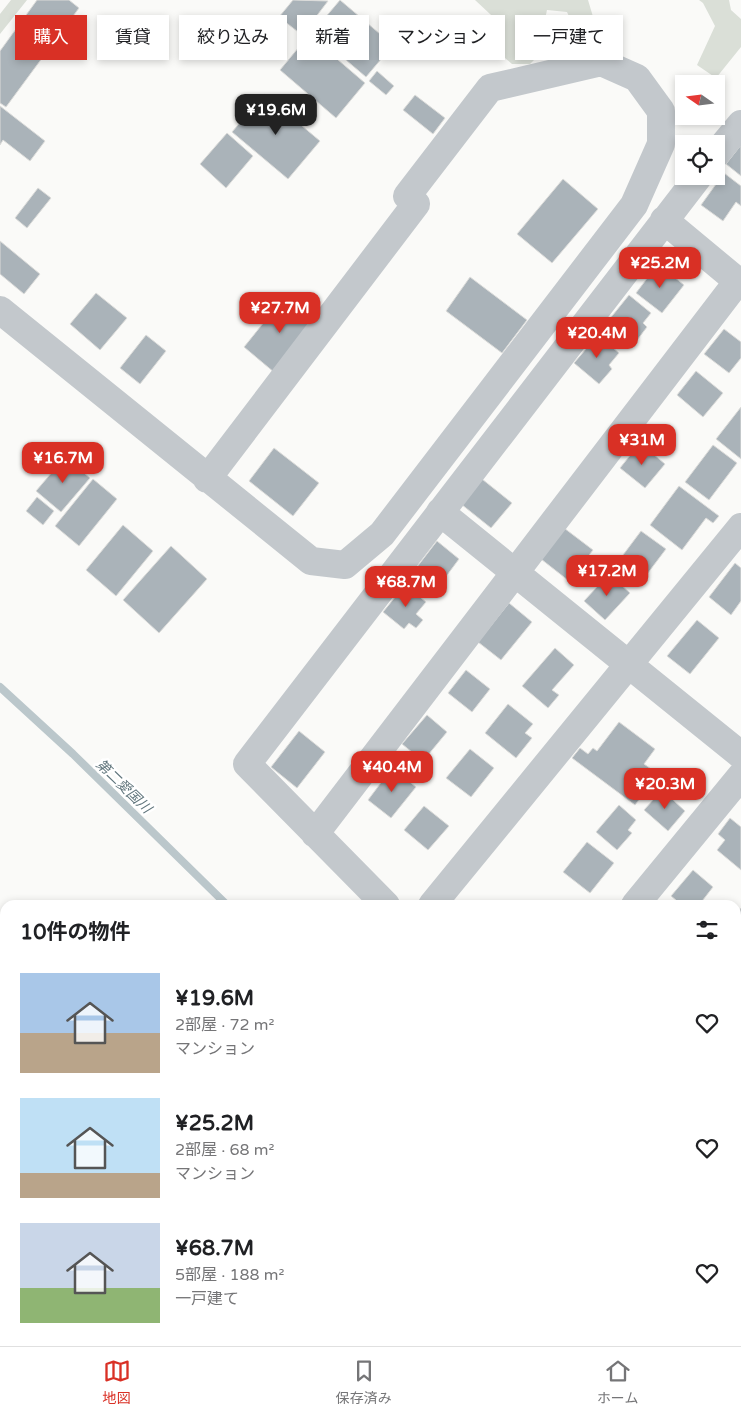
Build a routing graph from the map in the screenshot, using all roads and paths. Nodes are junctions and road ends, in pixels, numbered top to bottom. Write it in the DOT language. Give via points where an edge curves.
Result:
graph roads {
  1 [pos="741,124"];
  2 [pos="725,143"];
  3 [pos="692,185"];
  4 [pos="664,220"];
  5 [pos="739,283"];
  6 [pos="0,310"];
  7 [pos="208,480"];
  8 [pos="440,512"];
  9 [pos="741,527"];
  10 [pos="514,573"];
  11 [pos="627,664"];
  12 [pos="741,755"];
  13 [pos="741,776"];
  14 [pos="315,834"];
  15 [pos="381,900"];
  16 [pos="436,900"];
  17 [pos="639,900"];
  1 -- 2 [label="street"];
  3 -- 4 [label="street"];
  4 -- 5 [label="street"];
  4 -- 8 [label="street"];
  5 -- 10 [label="street"];
  6 -- 7 [label="street"];
  7 -- 7 [label="street" via="416,204 407,196 490,88 601,62 637,78 661,111 661,144 634,205 382,534 345,565 311,561"];
  8 -- 10 [label="street"];
  8 -- 14 [label="street" via="247,764"];
  9 -- 11 [label="street"];
  10 -- 11 [label="street"];
  10 -- 14 [label="street"];
  11 -- 12 [label="street"];
  11 -- 16 [label="street"];
  13 -- 17 [label="street"];
  14 -- 15 [label="street"];
}
